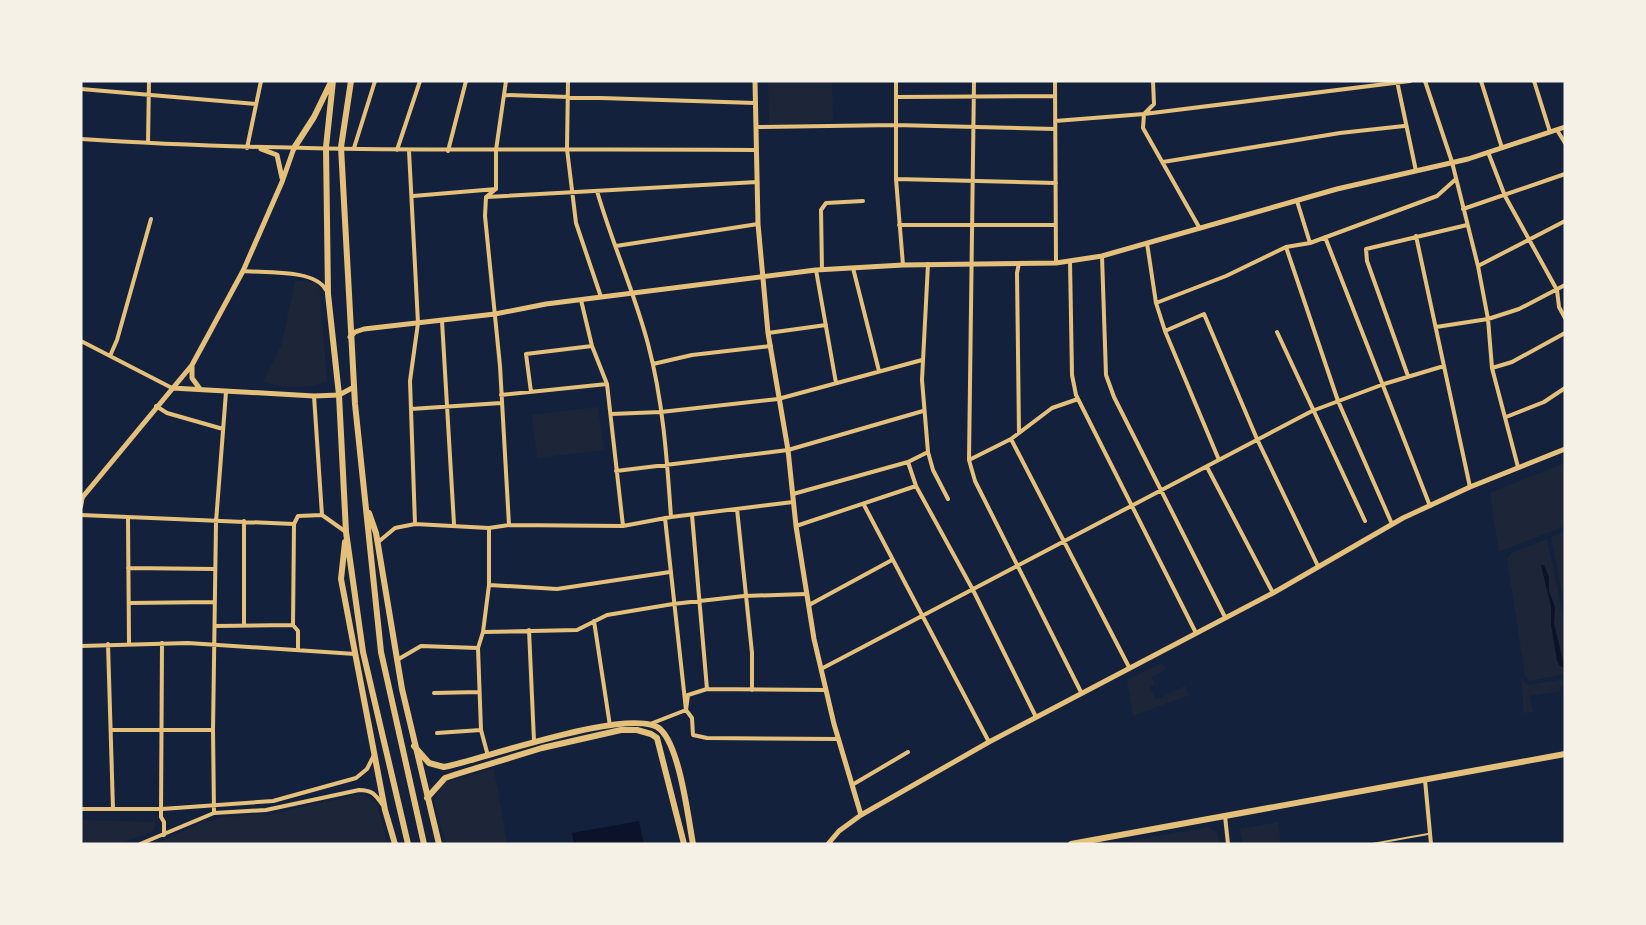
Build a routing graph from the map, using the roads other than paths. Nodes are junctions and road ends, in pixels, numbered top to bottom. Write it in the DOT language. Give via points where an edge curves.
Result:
graph roads {
  1 [pos="149,81"];
  2 [pos="261,81"];
  3 [pos="332,81"];
  4 [pos="351,81"];
  5 [pos="375,81"];
  6 [pos="420,81"];
  7 [pos="466,81"];
  8 [pos="506,81"];
  9 [pos="567,81"];
  10 [pos="755,81"];
  11 [pos="896,81"];
  12 [pos="974,81"];
  13 [pos="1055,81"];
  14 [pos="1153,81"];
  15 [pos="1410,81"];
  16 [pos="1425,81"];
  17 [pos="1481,81"];
  18 [pos="1534,81"];
  19 [pos="1397,82"];
  20 [pos="81,89"];
  21 [pos="149,94"];
  22 [pos="505,95"];
  23 [pos="567,96"];
  24 [pos="974,96"];
  25 [pos="1055,96"];
  26 [pos="896,98"];
  27 [pos="256,104"];
  28 [pos="755,104"];
  29 [pos="1144,114"];
  30 [pos="1055,121"];
  31 [pos="896,125"];
  32 [pos="1404,126"];
  33 [pos="756,127"];
  34 [pos="974,127"];
  35 [pos="1565,127"];
  36 [pos="1055,129"];
  37 [pos="1554,131"];
  38 [pos="81,139"];
  39 [pos="148,143"];
  40 [pos="1565,143"];
  41 [pos="326,147"];
  42 [pos="341,147"];
  43 [pos="247,148"];
  44 [pos="294,148"];
  45 [pos="354,148"];
  46 [pos="1502,148"];
  47 [pos="261,149"];
  48 [pos="567,149"];
  49 [pos="397,150"];
  50 [pos="496,150"];
  51 [pos="756,150"];
  52 [pos="410,151"];
  53 [pos="448,151"];
  54 [pos="1488,152"];
  55 [pos="1163,162"];
  56 [pos="1452,162"];
  57 [pos="1416,171"];
  58 [pos="1565,174"];
  59 [pos="896,179"];
  60 [pos="1456,179"];
  61 [pos="973,181"];
  62 [pos="282,182"];
  63 [pos="757,182"];
  64 [pos="1056,183"];
  65 [pos="496,189"];
  66 [pos="597,191"];
  67 [pos="572,192"];
  68 [pos="413,196"];
  69 [pos="1506,196"];
  70 [pos="486,197"];
  71 [pos="1297,200"];
  72 [pos="863,201"];
  73 [pos="1463,209"];
  74 [pos="151,219"];
  75 [pos="1565,222"];
  76 [pos="758,224"];
  77 [pos="972,224"];
  78 [pos="899,225"];
  79 [pos="1054,225"];
  80 [pos="1467,225"];
  81 [pos="1199,227"];
  82 [pos="1416,236"];
  83 [pos="1325,237"];
  84 [pos="1531,240"];
  85 [pos="1147,243"];
  86 [pos="1310,243"];
  87 [pos="616,246"];
  88 [pos="1286,247"];
  89 [pos="1102,256"];
  90 [pos="1070,261"];
  91 [pos="1020,263"];
  92 [pos="1056,263"];
  93 [pos="928,264"];
  94 [pos="972,264"];
  95 [pos="903,265"];
  96 [pos="1478,266"];
  97 [pos="854,268"];
  98 [pos="819,270"];
  99 [pos="243,271"];
  100 [pos="761,276"];
  101 [pos="1565,285"];
  102 [pos="1557,290"];
  103 [pos="633,292"];
  104 [pos="328,294"];
  105 [pos="601,297"];
  106 [pos="581,300"];
  107 [pos="1156,303"];
  108 [pos="495,314"];
  109 [pos="1565,318"];
  110 [pos="1488,319"];
  111 [pos="442,321"];
  112 [pos="418,323"];
  113 [pos="826,325"];
  114 [pos="1436,327"];
  115 [pos="1165,332"];
  116 [pos="1277,332"];
  117 [pos="768,333"];
  118 [pos="1565,333"];
  119 [pos="350,338"];
  120 [pos="81,341"];
  121 [pos="592,346"];
  122 [pos="771,346"];
  123 [pos="110,356"];
  124 [pos="922,360"];
  125 [pos="653,364"];
  126 [pos="192,365"];
  127 [pos="1444,366"];
  128 [pos="1492,368"];
  129 [pos="879,371"];
  130 [pos="1408,376"];
  131 [pos="836,383"];
  132 [pos="607,384"];
  133 [pos="1384,384"];
  134 [pos="354,387"];
  135 [pos="172,388"];
  136 [pos="1565,388"];
  137 [pos="200,389"];
  138 [pos="226,392"];
  139 [pos="531,392"];
  140 [pos="339,395"];
  141 [pos="501,395"];
  142 [pos="314,396"];
  143 [pos="778,399"];
  144 [pos="1078,399"];
  145 [pos="1338,401"];
  146 [pos="501,403"];
  147 [pos="447,405"];
  148 [pos="156,406"];
  149 [pos="411,409"];
  150 [pos="924,411"];
  151 [pos="1312,411"];
  152 [pos="661,412"];
  153 [pos="611,414"];
  154 [pos="1506,417"];
  155 [pos="223,429"];
  156 [pos="1019,433"];
  157 [pos="1011,439"];
  158 [pos="1257,439"];
  159 [pos="1565,449"];
  160 [pos="788,450"];
  161 [pos="928,452"];
  162 [pos="969,460"];
  163 [pos="1219,460"];
  164 [pos="908,462"];
  165 [pos="668,465"];
  166 [pos="1208,467"];
  167 [pos="1518,467"];
  168 [pos="616,471"];
  169 [pos="916,486"];
  170 [pos="1470,487"];
  171 [pos="1161,491"];
  172 [pos="792,494"];
  173 [pos="82,497"];
  174 [pos="948,499"];
  175 [pos="365,500"];
  176 [pos="793,502"];
  177 [pos="864,505"];
  178 [pos="1131,506"];
  179 [pos="1430,506"];
  180 [pos="81,507"];
  181 [pos="737,509"];
  182 [pos="322,514"];
  183 [pos="81,515"];
  184 [pos="693,515"];
  185 [pos="671,517"];
  186 [pos="128,518"];
  187 [pos="665,518"];
  188 [pos="244,521"];
  189 [pos="1365,521"];
  190 [pos="216,522"];
  191 [pos="294,524"];
  192 [pos="415,524"];
  193 [pos="454,524"];
  194 [pos="1392,524"];
  195 [pos="509,525"];
  196 [pos="623,526"];
  197 [pos="796,526"];
  198 [pos="489,528"];
  199 [pos="346,532"];
  200 [pos="1064,540"];
  201 [pos="377,543"];
  202 [pos="892,560"];
  203 [pos="1017,565"];
  204 [pos="1318,566"];
  205 [pos="128,567"];
  206 [pos="215,569"];
  207 [pos="670,572"];
  208 [pos="489,585"];
  209 [pos="973,590"];
  210 [pos="1273,593"];
  211 [pos="806,594"];
  212 [pos="744,596"];
  213 [pos="699,600"];
  214 [pos="215,602"];
  215 [pos="129,603"];
  216 [pos="673,604"];
  217 [pos="808,605"];
  218 [pos="922,617"];
  219 [pos="1225,617"];
  220 [pos="594,621"];
  221 [pos="293,624"];
  222 [pos="244,625"];
  223 [pos="215,626"];
  224 [pos="529,630"];
  225 [pos="483,632"];
  226 [pos="1196,633"];
  227 [pos="129,643"];
  228 [pos="162,643"];
  229 [pos="108,644"];
  230 [pos="214,645"];
  231 [pos="81,646"];
  232 [pos="478,648"];
  233 [pos="298,650"];
  234 [pos="355,654"];
  235 [pos="396,660"];
  236 [pos="1129,667"];
  237 [pos="821,669"];
  238 [pos="707,689"];
  239 [pos="752,690"];
  240 [pos="825,690"];
  241 [pos="479,692"];
  242 [pos="1081,692"];
  243 [pos="434,693"];
  244 [pos="686,710"];
  245 [pos="1036,717"];
  246 [pos="650,724"];
  247 [pos="610,726"];
  248 [pos="162,729"];
  249 [pos="111,730"];
  250 [pos="213,730"];
  251 [pos="481,730"];
  252 [pos="437,732"];
  253 [pos="838,739"];
  254 [pos="534,741"];
  255 [pos="989,742"];
  256 [pos="414,746"];
  257 [pos="908,752"];
  258 [pos="374,754"];
  259 [pos="1565,754"];
  260 [pos="488,756"];
  261 [pos="1425,780"];
  262 [pos="852,785"];
  263 [pos="427,798"];
  264 [pos="213,805"];
  265 [pos="81,809"];
  266 [pos="113,809"];
  267 [pos="162,809"];
  268 [pos="385,810"];
  269 [pos="214,813"];
  270 [pos="861,815"];
  271 [pos="1225,816"];
  272 [pos="1430,834"];
  273 [pos="164,835"];
  274 [pos="140,844"];
  275 [pos="395,844"];
  276 [pos="408,844"];
  277 [pos="424,844"];
  278 [pos="439,844"];
  279 [pos="684,844"];
  280 [pos="693,844"];
  281 [pos="828,844"];
  282 [pos="1071,844"];
  283 [pos="1228,844"];
  284 [pos="1372,844"];
  285 [pos="1431,844"];
  1 -- 21 [label="street"];
  2 -- 27 [label="street"];
  3 -- 41 [label="main road"];
  3 -- 44 [label="main road"];
  4 -- 42 [label="main road"];
  5 -- 45 [label="street"];
  6 -- 49 [label="street"];
  7 -- 53 [label="street"];
  8 -- 22 [label="street"];
  9 -- 23 [label="street"];
  10 -- 28 [label="street"];
  11 -- 26 [label="street"];
  12 -- 24 [label="street"];
  13 -- 25 [label="street"];
  14 -- 29 [label="street" via="1154,104"];
  15 -- 19 [label="street"];
  16 -- 56 [label="street"];
  17 -- 46 [label="street"];
  18 -- 37 [label="street"];
  19 -- 29 [label="street"];
  19 -- 32 [label="street"];
  20 -- 21 [label="street"];
  21 -- 27 [label="street"];
  21 -- 39 [label="street"];
  22 -- 23 [label="street"];
  22 -- 50 [label="street"];
  23 -- 28 [label="street"];
  23 -- 48 [label="street"];
  24 -- 25 [label="street"];
  24 -- 26 [label="street"];
  24 -- 34 [label="street"];
  25 -- 30 [label="street"];
  26 -- 31 [label="street"];
  27 -- 43 [label="street"];
  28 -- 33 [label="street"];
  29 -- 30 [label="street"];
  29 -- 55 [label="street" via="1143,128"];
  30 -- 36 [label="street"];
  31 -- 33 [label="street"];
  31 -- 34 [label="street"];
  31 -- 59 [label="street"];
  32 -- 55 [label="street"];
  32 -- 57 [label="street"];
  33 -- 51 [label="street"];
  34 -- 36 [label="street"];
  34 -- 61 [label="street"];
  35 -- 37 [label="street"];
  36 -- 64 [label="street"];
  37 -- 40 [label="street"];
  37 -- 46 [label="street"];
  38 -- 39 [label="street"];
  39 -- 43 [label="street"];
  41 -- 42 [label="street"];
  41 -- 44 [label="street"];
  41 -- 104 [label="main road"];
  42 -- 45 [label="street"];
  42 -- 119 [label="main road"];
  43 -- 47 [label="street"];
  44 -- 47 [label="street"];
  44 -- 62 [label="street"];
  45 -- 49 [label="street"];
  46 -- 54 [label="street"];
  47 -- 62 [label="street" via="277,155"];
  48 -- 50 [label="street"];
  48 -- 51 [label="street"];
  48 -- 67 [label="street"];
  49 -- 52 [label="street"];
  50 -- 53 [label="street"];
  50 -- 65 [label="street"];
  51 -- 63 [label="street"];
  52 -- 53 [label="street"];
  52 -- 68 [label="street"];
  54 -- 56 [label="street"];
  54 -- 69 [label="street"];
  55 -- 81 [label="street"];
  56 -- 57 [label="street"];
  56 -- 60 [label="street"];
  57 -- 71 [label="street"];
  58 -- 69 [label="street"];
  59 -- 61 [label="street"];
  59 -- 78 [label="street"];
  60 -- 73 [label="street"];
  60 -- 83 [label="street" via="1437,195"];
  61 -- 64 [label="street"];
  61 -- 77 [label="street"];
  62 -- 99 [label="street"];
  63 -- 66 [label="street"];
  63 -- 76 [label="street"];
  64 -- 79 [label="street"];
  65 -- 68 [label="street"];
  65 -- 70 [label="street"];
  66 -- 67 [label="street"];
  66 -- 87 [label="street"];
  67 -- 70 [label="street"];
  67 -- 105 [label="street" via="585,253"];
  68 -- 112 [label="street"];
  69 -- 73 [label="street"];
  69 -- 84 [label="street"];
  70 -- 108 [label="street"];
  71 -- 81 [label="street"];
  71 -- 86 [label="street"];
  72 -- 98 [label="street" via="826,203 821,210"];
  73 -- 80 [label="street"];
  74 -- 123 [label="street"];
  75 -- 84 [label="street"];
  76 -- 87 [label="street"];
  76 -- 100 [label="street"];
  77 -- 78 [label="street"];
  77 -- 79 [label="street"];
  77 -- 94 [label="street"];
  78 -- 95 [label="street"];
  79 -- 92 [label="street"];
  80 -- 82 [label="street"];
  80 -- 96 [label="street"];
  81 -- 85 [label="street"];
  82 -- 114 [label="street"];
  82 -- 130 [label="street" via="1366,249"];
  83 -- 86 [label="street"];
  83 -- 133 [label="street"];
  84 -- 96 [label="street"];
  84 -- 102 [label="street"];
  85 -- 89 [label="street"];
  85 -- 107 [label="street"];
  86 -- 88 [label="street"];
  87 -- 103 [label="street"];
  88 -- 107 [label="street"];
  88 -- 145 [label="street"];
  89 -- 90 [label="street"];
  89 -- 171 [label="street" via="1106,375"];
  90 -- 92 [label="street"];
  90 -- 144 [label="street" via="1072,375"];
  91 -- 92 [label="street"];
  91 -- 94 [label="street"];
  91 -- 156 [label="street"];
  93 -- 94 [label="street"];
  93 -- 95 [label="street"];
  93 -- 124 [label="street"];
  94 -- 162 [label="street"];
  95 -- 97 [label="street"];
  96 -- 110 [label="street"];
  97 -- 98 [label="street"];
  97 -- 129 [label="street"];
  98 -- 100 [label="street"];
  98 -- 113 [label="street"];
  99 -- 104 [label="street" via="314,277"];
  99 -- 126 [label="street"];
  100 -- 103 [label="street"];
  100 -- 117 [label="street"];
  101 -- 102 [label="street"];
  102 -- 109 [label="street"];
  102 -- 110 [label="street"];
  103 -- 105 [label="street"];
  103 -- 125 [label="street"];
  104 -- 140 [label="main road"];
  105 -- 106 [label="street"];
  106 -- 108 [label="street"];
  106 -- 121 [label="street"];
  107 -- 115 [label="street"];
  108 -- 111 [label="street"];
  108 -- 141 [label="street"];
  110 -- 114 [label="street"];
  110 -- 128 [label="street"];
  111 -- 112 [label="street"];
  111 -- 147 [label="street"];
  112 -- 119 [label="street" via="357,330"];
  112 -- 149 [label="street" via="410,381"];
  113 -- 117 [label="street"];
  113 -- 131 [label="street"];
  114 -- 127 [label="street"];
  115 -- 158 [label="street" via="1204,314"];
  115 -- 163 [label="street"];
  116 -- 151 [label="street"];
  117 -- 122 [label="street"];
  118 -- 128 [label="street" via="1512,362"];
  119 -- 134 [label="main road"];
  120 -- 123 [label="street"];
  121 -- 132 [label="street"];
  121 -- 139 [label="street" via="526,354"];
  122 -- 125 [label="street" via="692,355"];
  122 -- 143 [label="street"];
  123 -- 135 [label="street"];
  124 -- 129 [label="street"];
  124 -- 150 [label="street"];
  125 -- 152 [label="street"];
  126 -- 135 [label="street"];
  126 -- 137 [label="street" via="192,378"];
  127 -- 130 [label="street"];
  127 -- 170 [label="street"];
  128 -- 154 [label="street"];
  129 -- 131 [label="street"];
  130 -- 133 [label="street"];
  131 -- 143 [label="street"];
  132 -- 139 [label="street"];
  132 -- 153 [label="street"];
  133 -- 145 [label="street"];
  133 -- 179 [label="street"];
  134 -- 140 [label="street"];
  134 -- 175 [label="main road"];
  135 -- 137 [label="street"];
  135 -- 148 [label="street"];
  136 -- 154 [label="street" via="1544,402"];
  137 -- 138 [label="street"];
  138 -- 142 [label="street"];
  138 -- 155 [label="street"];
  139 -- 141 [label="street"];
  140 -- 142 [label="street"];
  140 -- 199 [label="main road"];
  141 -- 146 [label="street"];
  142 -- 182 [label="street"];
  143 -- 152 [label="street"];
  143 -- 160 [label="street"];
  144 -- 156 [label="street" via="1052,408"];
  144 -- 178 [label="street"];
  145 -- 151 [label="street"];
  145 -- 194 [label="street"];
  146 -- 147 [label="street"];
  146 -- 195 [label="street"];
  147 -- 149 [label="street"];
  147 -- 193 [label="street"];
  148 -- 155 [label="street"];
  148 -- 173 [label="street"];
  149 -- 192 [label="street"];
  150 -- 160 [label="street"];
  150 -- 161 [label="street"];
  151 -- 158 [label="street"];
  151 -- 189 [label="street"];
  152 -- 153 [label="street"];
  152 -- 165 [label="street"];
  153 -- 168 [label="street"];
  154 -- 167 [label="street"];
  155 -- 190 [label="street"];
  156 -- 157 [label="street"];
  157 -- 162 [label="street"];
  157 -- 200 [label="street"];
  158 -- 163 [label="street"];
  158 -- 204 [label="street"];
  159 -- 167 [label="street"];
  160 -- 165 [label="street"];
  160 -- 172 [label="street"];
  161 -- 164 [label="street"];
  161 -- 174 [label="street"];
  162 -- 203 [label="street" via="975,481"];
  163 -- 166 [label="street"];
  164 -- 169 [label="street"];
  164 -- 172 [label="street"];
  165 -- 168 [label="street"];
  165 -- 185 [label="street"];
  166 -- 171 [label="street"];
  166 -- 210 [label="street"];
  167 -- 170 [label="street"];
  168 -- 196 [label="street"];
  169 -- 177 [label="street"];
  169 -- 209 [label="street"];
  170 -- 179 [label="street"];
  171 -- 178 [label="street"];
  171 -- 219 [label="street"];
  172 -- 176 [label="street"];
  173 -- 180 [label="street"];
  175 -- 201 [label="main road"];
  175 -- 277 [label="main road" via="381,652"];
  176 -- 181 [label="street"];
  176 -- 197 [label="street"];
  177 -- 197 [label="street"];
  177 -- 202 [label="street"];
  178 -- 200 [label="street"];
  178 -- 226 [label="street"];
  179 -- 194 [label="street"];
  181 -- 184 [label="street"];
  181 -- 212 [label="street"];
  182 -- 191 [label="street" via="298,516"];
  182 -- 199 [label="street"];
  183 -- 186 [label="street"];
  184 -- 185 [label="street"];
  184 -- 213 [label="street"];
  185 -- 187 [label="street"];
  186 -- 190 [label="street"];
  186 -- 205 [label="street"];
  187 -- 196 [label="street"];
  187 -- 207 [label="street"];
  188 -- 190 [label="street"];
  188 -- 191 [label="street"];
  188 -- 222 [label="street"];
  190 -- 206 [label="street"];
  191 -- 221 [label="street"];
  192 -- 193 [label="street"];
  192 -- 201 [label="street" via="395,528"];
  193 -- 198 [label="street"];
  194 -- 204 [label="street"];
  195 -- 196 [label="street"];
  195 -- 198 [label="street"];
  197 -- 211 [label="street"];
  198 -- 208 [label="street"];
  199 -- 234 [label="main road" via="341,579"];
  199 -- 276 [label="main road" via="363,652"];
  200 -- 203 [label="street"];
  200 -- 236 [label="street"];
  201 -- 235 [label="main road"];
  202 -- 217 [label="street"];
  202 -- 218 [label="street"];
  203 -- 209 [label="street"];
  203 -- 242 [label="street"];
  204 -- 210 [label="street"];
  205 -- 206 [label="street"];
  205 -- 215 [label="street"];
  206 -- 214 [label="street"];
  207 -- 208 [label="street" via="557,589"];
  207 -- 216 [label="street"];
  208 -- 225 [label="street"];
  209 -- 218 [label="street"];
  209 -- 245 [label="street"];
  210 -- 219 [label="street"];
  211 -- 212 [label="street"];
  211 -- 217 [label="street"];
  212 -- 213 [label="street"];
  212 -- 239 [label="street" via="752,653"];
  213 -- 216 [label="street"];
  213 -- 238 [label="street"];
  214 -- 215 [label="street"];
  214 -- 223 [label="street"];
  215 -- 227 [label="street"];
  216 -- 220 [label="street" via="607,615"];
  216 -- 244 [label="street"];
  217 -- 237 [label="street"];
  218 -- 237 [label="street"];
  218 -- 255 [label="street"];
  219 -- 226 [label="street"];
  220 -- 224 [label="street" via="577,630"];
  220 -- 247 [label="street"];
  221 -- 222 [label="street"];
  221 -- 233 [label="street" via="298,631"];
  222 -- 223 [label="street"];
  223 -- 230 [label="street"];
  224 -- 225 [label="street"];
  224 -- 254 [label="street"];
  225 -- 232 [label="street"];
  226 -- 236 [label="street"];
  227 -- 228 [label="street"];
  227 -- 229 [label="street"];
  228 -- 230 [label="street"];
  228 -- 248 [label="street"];
  229 -- 231 [label="street"];
  229 -- 249 [label="street"];
  230 -- 233 [label="street"];
  230 -- 250 [label="street"];
  232 -- 235 [label="street" via="421,646"];
  232 -- 241 [label="street"];
  233 -- 234 [label="street"];
  234 -- 258 [label="main road"];
  235 -- 256 [label="main road"];
  236 -- 242 [label="street"];
  237 -- 240 [label="street"];
  238 -- 239 [label="street"];
  238 -- 244 [label="street" via="688,695"];
  239 -- 240 [label="street"];
  240 -- 253 [label="street"];
  241 -- 243 [label="street"];
  241 -- 251 [label="street"];
  242 -- 245 [label="street"];
  244 -- 246 [label="street"];
  244 -- 253 [label="street" via="692,718 693,735"];
  245 -- 255 [label="street"];
  246 -- 247 [label="main road" via="632,721"];
  246 -- 280 [label="main road" via="660,729 670,743"];
  247 -- 254 [label="main road"];
  248 -- 249 [label="street"];
  248 -- 250 [label="street"];
  248 -- 267 [label="street"];
  249 -- 266 [label="street"];
  250 -- 264 [label="street"];
  251 -- 252 [label="street"];
  251 -- 260 [label="street"];
  253 -- 262 [label="street"];
  254 -- 260 [label="main road"];
  255 -- 270 [label="street"];
  256 -- 260 [label="main road" via="429,763 444,767"];
  256 -- 263 [label="main road"];
  257 -- 262 [label="street"];
  258 -- 264 [label="street" via="367,769 356,778 314,792 273,801"];
  258 -- 268 [label="main road"];
  259 -- 261 [label="main road"];
  261 -- 271 [label="main road"];
  261 -- 272 [label="street"];
  262 -- 270 [label="street"];
  263 -- 278 [label="main road"];
  263 -- 279 [label="main road" via="445,778 457,774 556,745 637,730 657,738"];
  264 -- 267 [label="street"];
  264 -- 269 [label="street"];
  265 -- 266 [label="street"];
  266 -- 267 [label="street"];
  267 -- 273 [label="street"];
  268 -- 269 [label="street" via="375,794 359,790 266,810"];
  268 -- 275 [label="main road"];
  269 -- 273 [label="street"];
  270 -- 281 [label="street"];
  271 -- 282 [label="main road"];
  271 -- 283 [label="street"];
  272 -- 284 [label="lane"];
  272 -- 285 [label="street"];
  273 -- 274 [label="street"];
}
